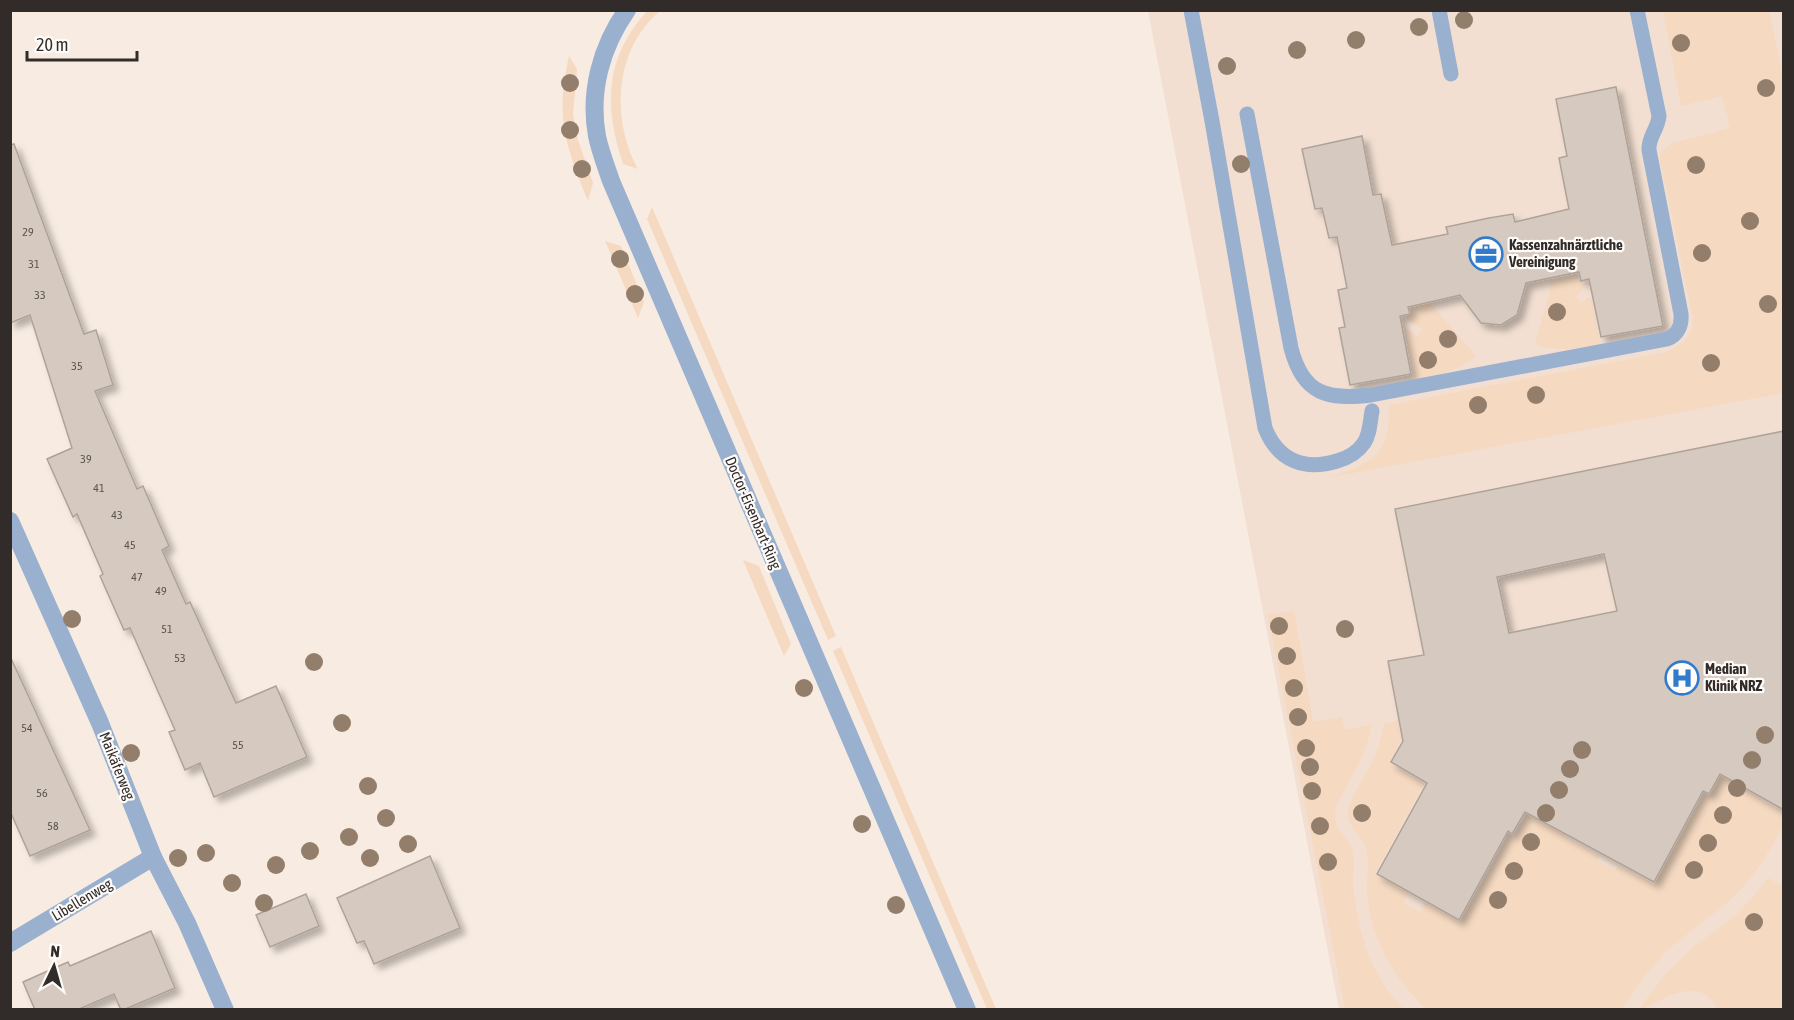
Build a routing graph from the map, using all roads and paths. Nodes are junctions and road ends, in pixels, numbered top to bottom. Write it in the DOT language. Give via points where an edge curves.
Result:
graph roads {
  1 [pos="627,10"];
  2 [pos="1191,10"];
  3 [pos="1439,10"];
  4 [pos="1637,10"];
  5 [pos="1451,74"];
  6 [pos="1247,114"];
  7 [pos="1372,411"];
  8 [pos="10,521"];
  9 [pos="153,857"];
  10 [pos="10,943"];
  11 [pos="225,1010"];
  12 [pos="967,1010"];
  1 -- 12 [label="street, Doctor-Eisenbart-Ring" via="604,54 595,95 597,137 611,181"];
  2 -- 7 [label="lane" via="1267,433 1279,451 1293,461 1322,466 1346,459 1358,450 1368,435"];
  3 -- 5 [label="lane"];
  4 -- 6 [label="lane" via="1659,116 1649,150 1681,314 1680,327 1667,339 1371,395 1335,397 1317,391 1301,374 1290,348"];
  8 -- 9 [label="street, Maikäferweg" via="104,734"];
  9 -- 10 [label="street, Libellenweg"];
  9 -- 11 [label="street, Maikäferweg"];
}
